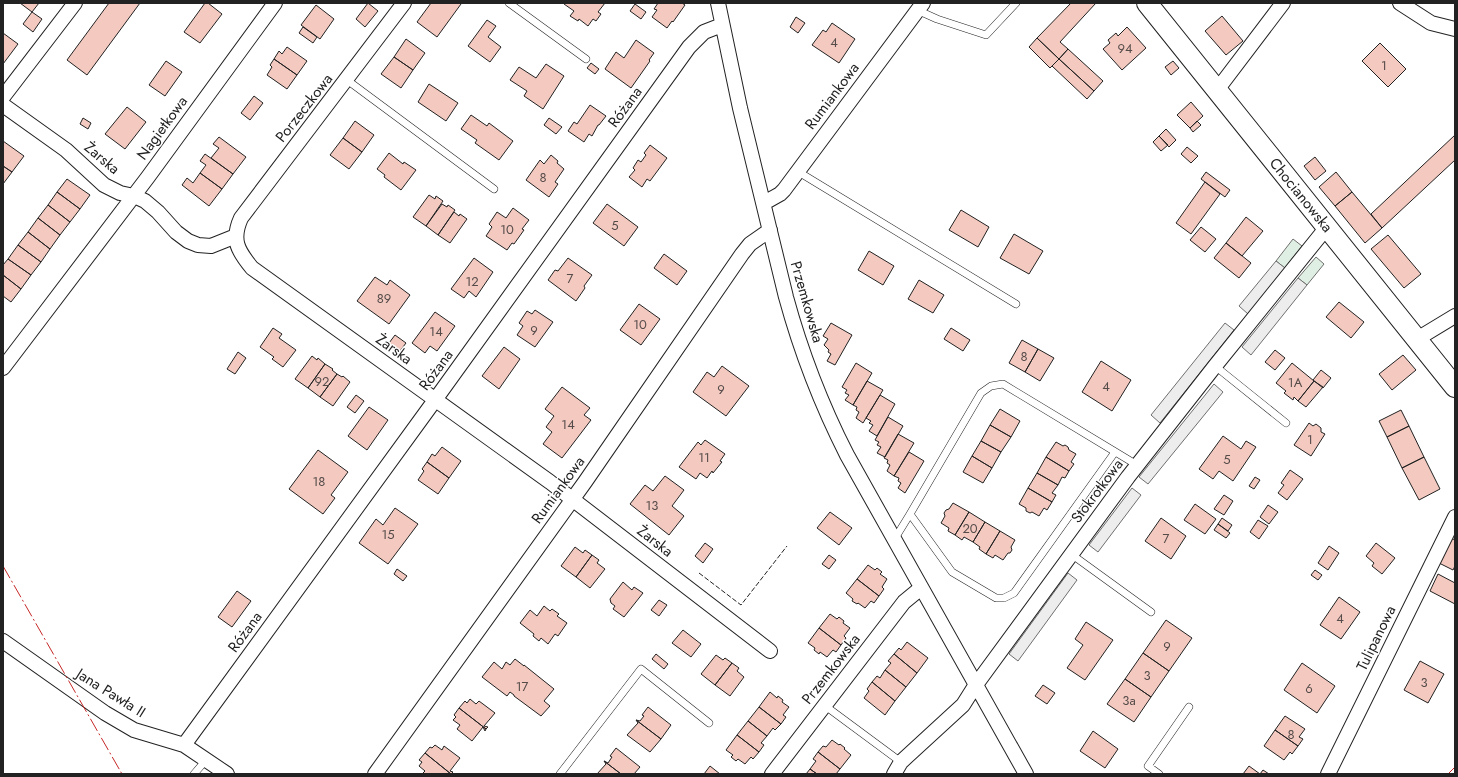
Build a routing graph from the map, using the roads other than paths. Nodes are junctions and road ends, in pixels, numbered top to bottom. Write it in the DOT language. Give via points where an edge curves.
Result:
graph roads {
  1 [pos="75,3"];
  2 [pos="275,3"];
  3 [pos="404,3"];
  4 [pos="509,3"];
  5 [pos="718,3"];
  6 [pos="1016,3"];
  7 [pos="1147,3"];
  8 [pos="1283,3"];
  9 [pos="1400,3"];
  10 [pos="920,7"];
  11 [pos="722,25"];
  12 [pos="1455,29"];
  13 [pos="586,59"];
  14 [pos="347,80"];
  15 [pos="1217,90"];
  16 [pos="3,97"];
  17 [pos="3,105"];
  18 [pos="797,171"];
  19 [pos="494,189"];
  20 [pos="134,196"];
  21 [pos="764,203"];
  22 [pos="1327,227"];
  23 [pos="770,230"];
  24 [pos="236,236"];
  25 [pos="1016,304"];
  26 [pos="1455,316"];
  27 [pos="1417,339"];
  28 [pos="1215,366"];
  29 [pos="3,368"];
  30 [pos="1455,387"];
  31 [pos="435,400"];
  32 [pos="1286,423"];
  33 [pos="1115,452"];
  34 [pos="1137,465"];
  35 [pos="573,500"];
  36 [pos="910,514"];
  37 [pos="1455,517"];
  38 [pos="894,540"];
  39 [pos="1071,554"];
  40 [pos="921,588"];
  41 [pos="1151,612"];
  42 [pos="3,641"];
  43 [pos="770,651"];
  44 [pos="976,686"];
  45 [pos="824,705"];
  46 [pos="1189,707"];
  47 [pos="709,723"];
  48 [pos="184,745"];
  49 [pos="206,760"];
  50 [pos="897,768"];
  51 [pos="194,774"];
  52 [pos="226,774"];
  53 [pos="375,774"];
  54 [pos="560,774"];
  55 [pos="772,774"];
  56 [pos="1026,774"];
  57 [pos="1159,774"];
  58 [pos="1328,774"];
  1 -- 16 [label="street"];
  2 -- 20 [label="street, Nagietkowa"];
  3 -- 14 [label="street, Porzeczkowa"];
  4 -- 13 [label="lane"];
  5 -- 11 [label="street, Przemkowska"];
  6 -- 10 [label="lane" via="986,35 937,19"];
  7 -- 15 [label="street, Chocianowska"];
  8 -- 15 [label="street"];
  9 -- 12 [label="street" via="1431,23"];
  10 -- 18 [label="street, Rumiankowa"];
  11 -- 21 [label="street, Przemkowska"];
  11 -- 31 [label="street, Różana" via="704,32 689,47"];
  14 -- 19 [label="lane"];
  14 -- 24 [label="street, Porzeczkowa" via="248,207"];
  15 -- 22 [label="street, Chocianowska"];
  17 -- 20 [label="street, Żarska" via="66,150 104,185 120,193"];
  18 -- 21 [label="street, Rumiankowa" via="780,194"];
  18 -- 25 [label="lane"];
  20 -- 24 [label="street, Żarska" via="158,212 176,232 198,245 211,246"];
  20 -- 29 [label="street, Nagietkowa"];
  21 -- 23 [label="street, Przemkowska"];
  22 -- 27 [label="street, Chocianowska"];
  22 -- 28 [label="street, Stokrotkowa"];
  23 -- 35 [label="street, Rumiankowa" via="750,244 742,254"];
  23 -- 38 [label="street, Przemkowska" via="793,323 821,401 847,455"];
  24 -- 31 [label="street, Żarska" via="237,247 252,268"];
  26 -- 27 [label="street"];
  27 -- 30 [label="street, Chocianowska"];
  28 -- 32 [label="lane"];
  28 -- 34 [label="street, Stokrotkowa"];
  31 -- 35 [label="street, Żarska"];
  31 -- 48 [label="street, Różana"];
  33 -- 34 [label="lane"];
  33 -- 36 [label="lane" via="1003,384 991,386 981,393"];
  33 -- 36 [label="lane" via="1014,593 1004,598 996,598 952,572"];
  34 -- 39 [label="street, Stokrotkowa"];
  35 -- 43 [label="street, Żarska"];
  35 -- 53 [label="street, Rumiankowa"];
  36 -- 38 [label="lane"];
  37 -- 58 [label="street, Tulipanowa"];
  38 -- 40 [label="street, Przemkowska"];
  39 -- 41 [label="lane"];
  39 -- 44 [label="street, Stokrotkowa"];
  40 -- 44 [label="street, Przemkowska"];
  40 -- 45 [label="street, Przemkowska" via="904,602"];
  42 -- 48 [label="street, Jana Pawła II" via="105,713 134,730"];
  44 -- 50 [label="street, Stokrotkowa" via="963,705"];
  44 -- 56 [label="street, Przemkowska"];
  45 -- 50 [label="lane"];
  45 -- 55 [label="street, Przemkowska"];
  46 -- 57 [label="lane" via="1148,766"];
  47 -- 54 [label="lane" via="641,669"];
  48 -- 49 [label="street, Jana Pawła II"];
  49 -- 51 [label="lane"];
  49 -- 52 [label="street, Jana Pawła II"];
}
